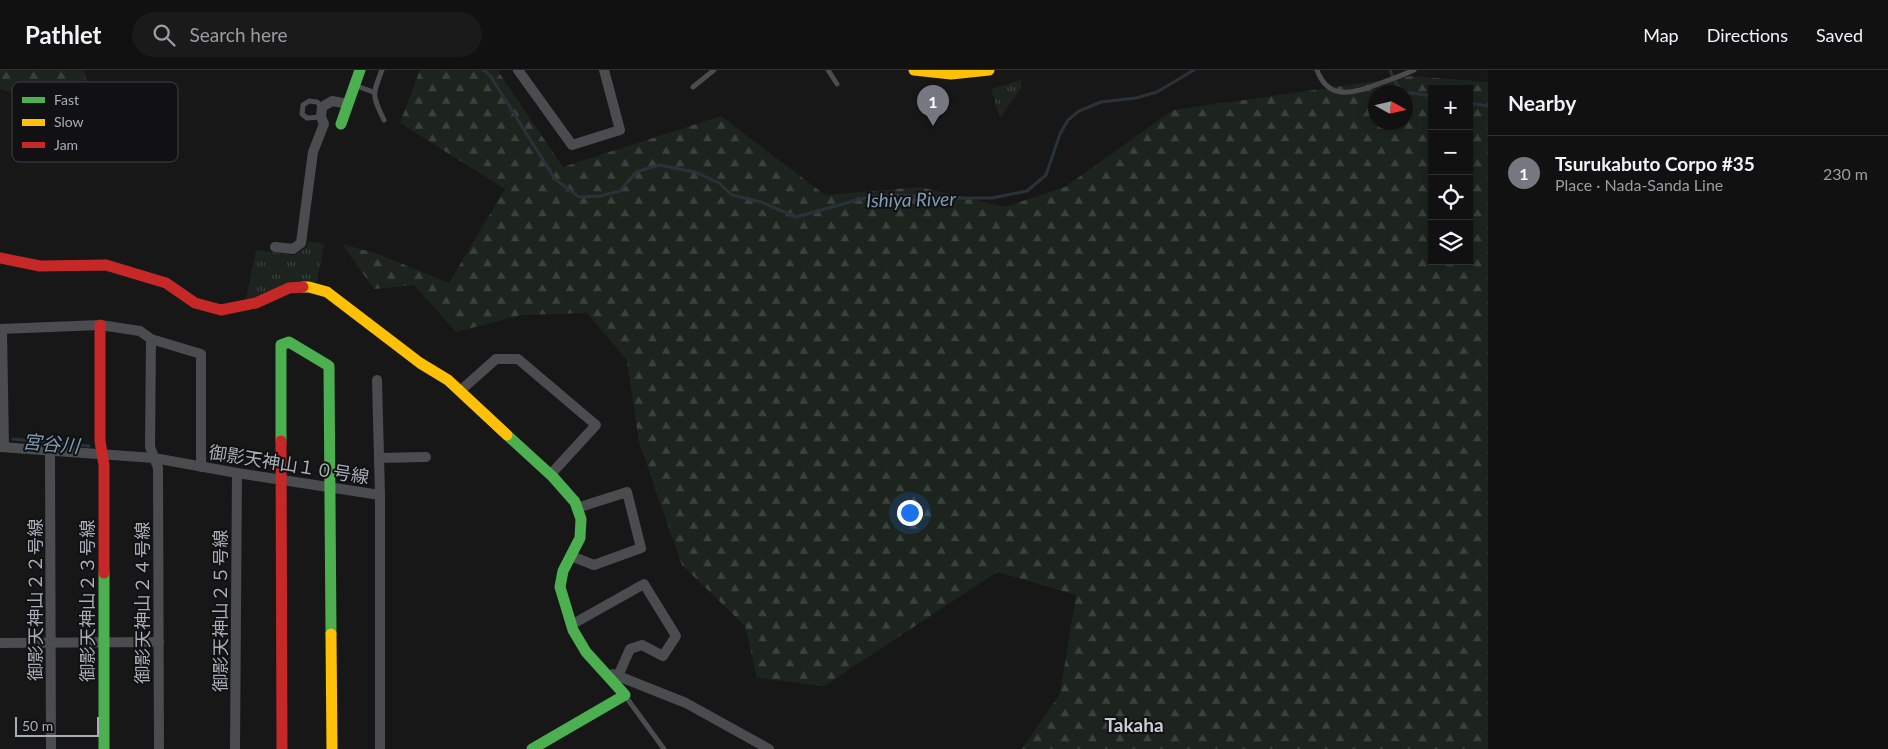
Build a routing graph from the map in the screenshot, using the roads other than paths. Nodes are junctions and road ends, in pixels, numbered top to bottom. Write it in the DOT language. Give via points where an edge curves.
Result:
graph roads {
  1 [pos="382,70"];
  2 [pos="518,70"];
  3 [pos="604,70"];
  4 [pos="714,70"];
  5 [pos="828,70"];
  6 [pos="914,70"];
  7 [pos="989,70"];
  8 [pos="1318,70"];
  9 [pos="1413,71"];
  10 [pos="357,78"];
  11 [pos="837,84"];
  12 [pos="693,87"];
  13 [pos="373,92"];
  14 [pos="348,104"];
  15 [pos="384,120"];
  16 [pos="341,124"];
  17 [pos="275,247"];
  18 [pos="0,258"];
  19 [pos="100,325"];
  20 [pos="1,329"];
  21 [pos="151,339"];
  22 [pos="377,380"];
  23 [pos="460,391"];
  24 [pos="2,447"];
  25 [pos="50,451"];
  26 [pos="102,454"];
  27 [pos="426,457"];
  28 [pos="154,458"];
  29 [pos="379,458"];
  30 [pos="201,467"];
  31 [pos="237,474"];
  32 [pos="551,474"];
  33 [pos="282,480"];
  34 [pos="330,488"];
  35 [pos="380,495"];
  36 [pos="577,508"];
  37 [pos="571,556"];
  38 [pos="571,625"];
  39 [pos="104,642"];
  40 [pos="159,642"];
  41 [pos="0,643"];
  42 [pos="51,643"];
  43 [pos="604,671"];
  44 [pos="618,676"];
  45 [pos="625,695"];
  46 [pos="50,749"];
  47 [pos="104,749"];
  48 [pos="159,749"];
  49 [pos="235,749"];
  50 [pos="282,749"];
  51 [pos="332,749"];
  52 [pos="380,749"];
  53 [pos="532,749"];
  54 [pos="664,749"];
  55 [pos="769,749"];
  1 -- 13 [label="lane"];
  2 -- 3 [label="street" via="572,145 620,130"];
  4 -- 12 [label="lane"];
  5 -- 11 [label="lane"];
  6 -- 7 [label="street" via="930,74"];
  8 -- 9 [label="lane" via="1325,85 1336,92 1346,93"];
  10 -- 13 [label="lane"];
  10 -- 14 [label="street"];
  13 -- 15 [label="lane"];
  14 -- 16 [label="street"];
  14 -- 17 [label="street" via="332,101 322,112 324,124 313,152 301,243 293,249"];
  18 -- 23 [label="street" via="40,266 106,266 166,283 195,303 221,310 256,303 289,288 308,287 327,292"];
  19 -- 20 [label="street"];
  19 -- 21 [label="street" via="140,331"];
  19 -- 26 [label="street, 御影天神山２３号線"];
  20 -- 24 [label="street"];
  21 -- 28 [label="street, 御影天神山２４号線" via="150,447"];
  21 -- 30 [label="street" via="201,354"];
  22 -- 29 [label="street"];
  23 -- 32 [label="street"];
  23 -- 32 [label="street" via="496,360 518,359 596,425"];
  24 -- 25 [label="street, 御影天神山１０号線"];
  25 -- 26 [label="street, 御影天神山１０号線"];
  25 -- 42 [label="street, 御影天神山２２号線"];
  26 -- 28 [label="street, 御影天神山１０号線"];
  26 -- 39 [label="street, 御影天神山２３号線"];
  27 -- 29 [label="street"];
  28 -- 30 [label="street, 御影天神山１０号線"];
  28 -- 40 [label="street, 御影天神山２４号線" via="158,468"];
  29 -- 35 [label="street"];
  30 -- 31 [label="street, 御影天神山１０号線"];
  31 -- 33 [label="street, 御影天神山１０号線"];
  31 -- 49 [label="street, 御影天神山２５号線"];
  32 -- 36 [label="street"];
  33 -- 34 [label="street, 御影天神山１０号線"];
  33 -- 34 [label="street" via="281,345 288,342 329,366"];
  33 -- 50 [label="street"];
  34 -- 35 [label="street, 御影天神山１０号線"];
  34 -- 51 [label="street"];
  35 -- 52 [label="street, 御影天神山１０号線"];
  36 -- 37 [label="street" via="581,519 580,538"];
  36 -- 37 [label="street" via="626,492 641,548 594,565"];
  37 -- 38 [label="street" via="563,571 560,587"];
  38 -- 43 [label="street" via="586,652"];
  38 -- 44 [label="street" via="644,584 676,636 663,656 642,645 630,650"];
  39 -- 40 [label="street"];
  39 -- 42 [label="street"];
  39 -- 47 [label="street, 御影天神山２３号線"];
  40 -- 48 [label="street, 御影天神山２４号線"];
  41 -- 42 [label="street"];
  42 -- 46 [label="street, 御影天神山２２号線"];
  43 -- 44 [label="street"];
  43 -- 45 [label="street"];
  44 -- 55 [label="street" via="686,703"];
  45 -- 53 [label="street"];
  45 -- 54 [label="lane"];
}
